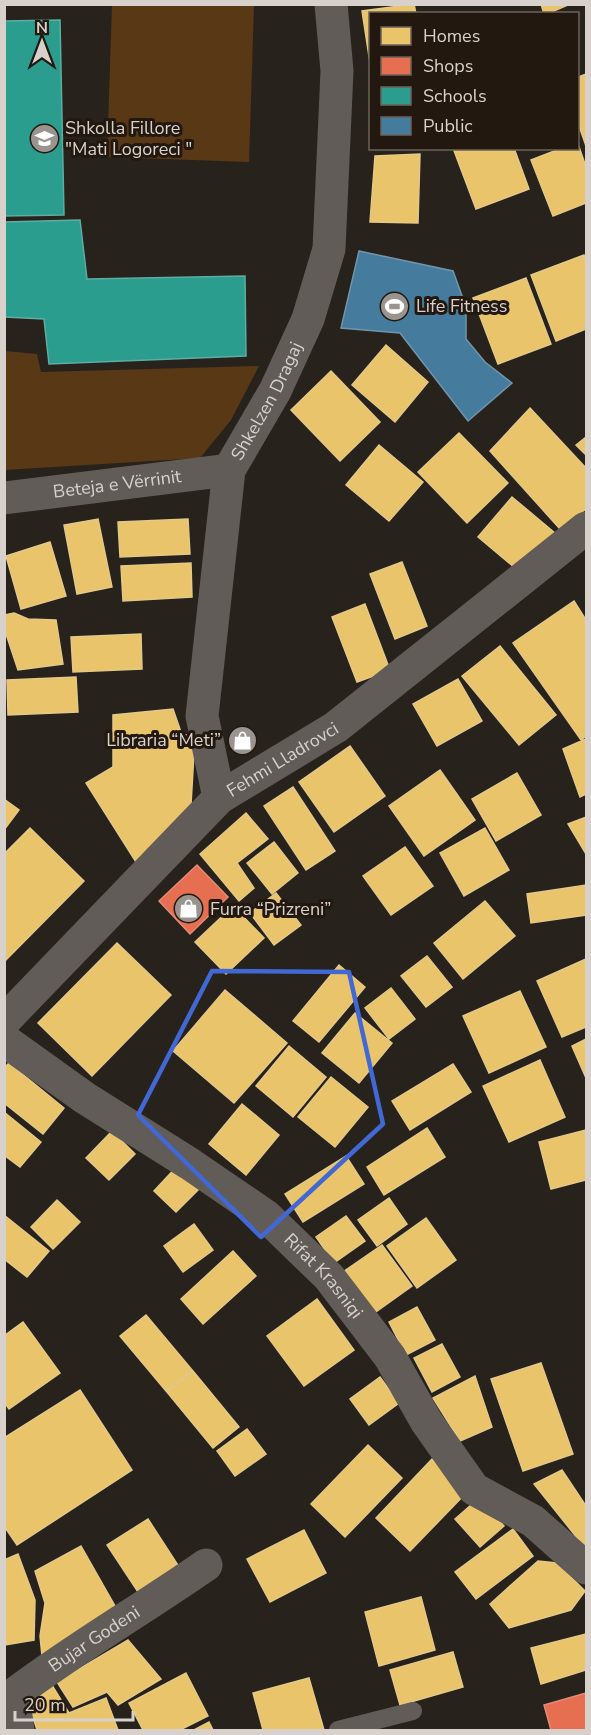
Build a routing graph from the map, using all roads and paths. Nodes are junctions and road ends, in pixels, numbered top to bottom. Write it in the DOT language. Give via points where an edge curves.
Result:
graph roads {
  1 [pos="331,4"];
  2 [pos="229,470"];
  3 [pos="4,498"];
  4 [pos="586,528"];
  5 [pos="219,798"];
  6 [pos="4,1021"];
  7 [pos="4,1040"];
  8 [pos="206,1565"];
  9 [pos="586,1568"];
  10 [pos="413,1711"];
  11 [pos="18,1731"];
  12 [pos="338,1731"];
  1 -- 2 [label="street, Shkelzen Dragaj" via="337,71 329,249 308,319 275,391"];
  2 -- 3 [label="street, Beteja e Vërrinit"];
  2 -- 5 [label="street, Shkelzen Dragaj" via="202,716"];
  4 -- 5 [label="street, Fehmi Lladrovci" via="336,727"];
  5 -- 6 [label="street, Fehmi Lladrovci"];
  7 -- 9 [label="street, Rifat Krasniqi" via="266,1216 329,1277 390,1357 426,1421 474,1489 533,1521"];
  8 -- 11 [label="street, Bujar Godeni" via="13,1695"];
  10 -- 12 [label="lane"];
}
